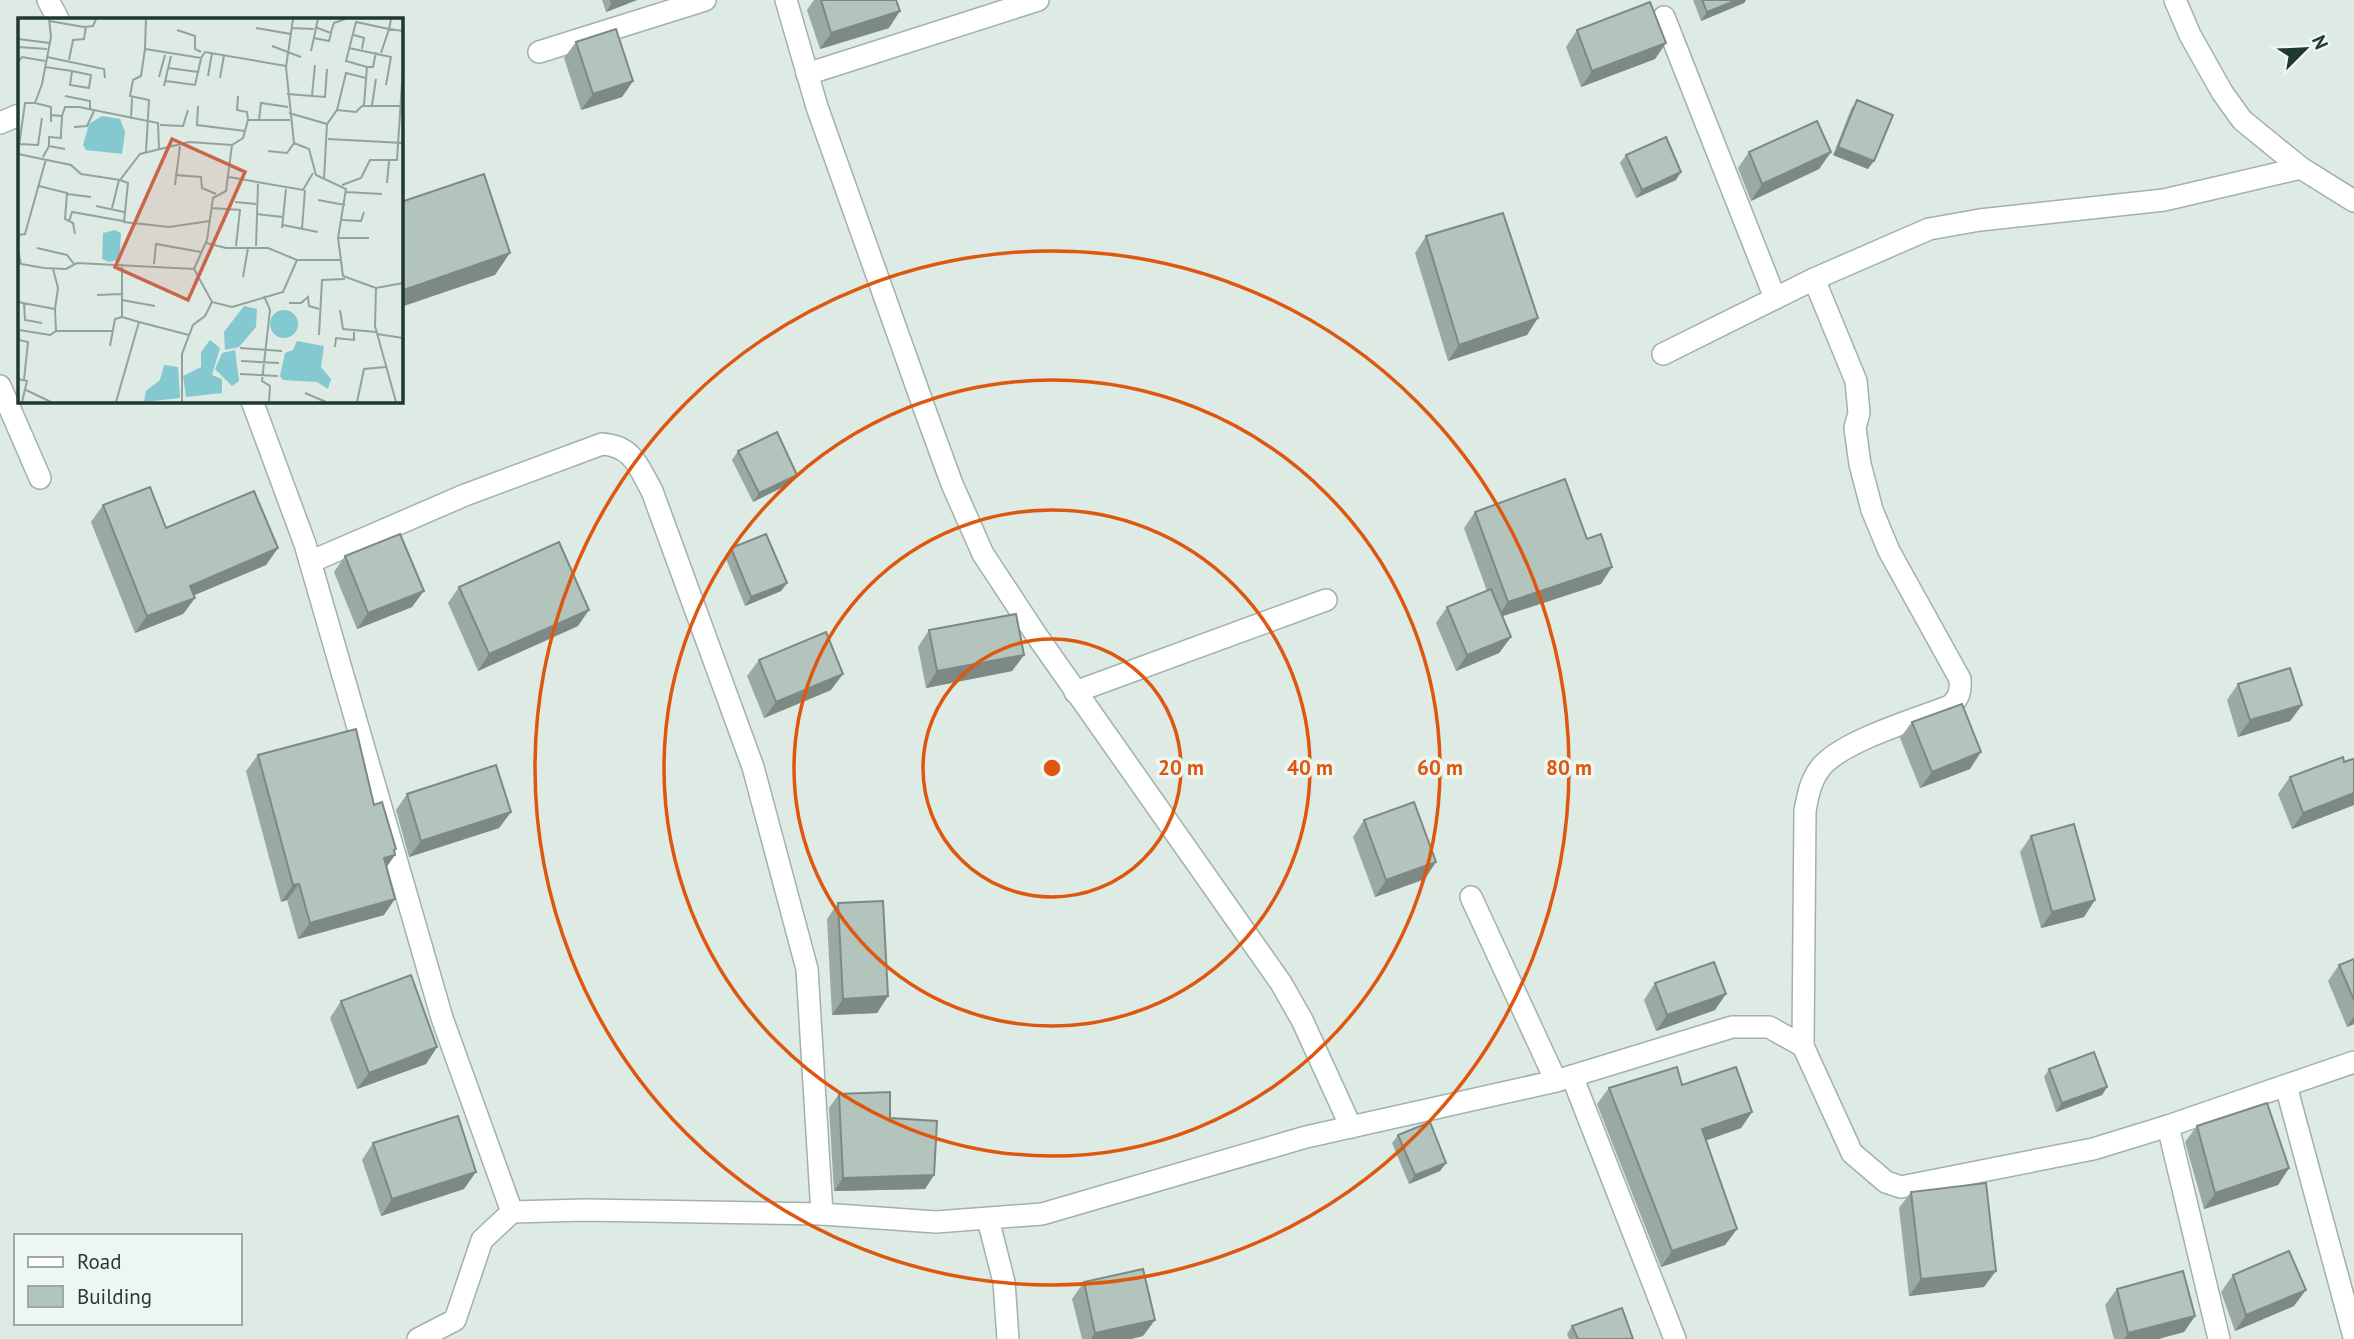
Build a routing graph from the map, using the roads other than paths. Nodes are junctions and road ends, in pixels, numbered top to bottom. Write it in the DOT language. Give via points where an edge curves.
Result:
graph roads {
  1 [pos="48,0"];
  2 [pos="705,0"];
  3 [pos="786,0"];
  4 [pos="1038,0"];
  5 [pos="2175,0"];
  6 [pos="1664,17"];
  7 [pos="57,18"];
  8 [pos="539,52"];
  9 [pos="807,74"];
  10 [pos="18,114"];
  11 [pos="0,123"];
  12 [pos="2301,168"];
  13 [pos="2354,201"];
  14 [pos="1814,279"];
  15 [pos="1775,298"];
  16 [pos="1663,354"];
  17 [pos="0,386"];
  18 [pos="252,402"];
  19 [pos="40,478"];
  20 [pos="310,562"];
  21 [pos="1326,600"];
  22 [pos="1075,692"];
  23 [pos="1471,897"];
  24 [pos="1803,1046"];
  25 [pos="2354,1062"];
  26 [pos="1564,1079"];
  27 [pos="2286,1086"];
  28 [pos="2168,1126"];
  29 [pos="1350,1127"];
  30 [pos="512,1212"];
  31 [pos="822,1214"];
  32 [pos="988,1219"];
  33 [pos="2354,1337"];
  34 [pos="418,1339"];
  35 [pos="1008,1339"];
  36 [pos="1675,1339"];
  37 [pos="2219,1339"];
  1 -- 7 [label="street"];
  2 -- 8 [label="street"];
  3 -- 9 [label="street"];
  4 -- 9 [label="street"];
  5 -- 12 [label="street" via="2190,35 2242,120"];
  6 -- 15 [label="street"];
  9 -- 22 [label="street" via="951,484 983,554"];
  10 -- 11 [label="street"];
  12 -- 13 [label="street"];
  12 -- 14 [label="street" via="2164,200 1929,229"];
  14 -- 15 [label="street"];
  14 -- 24 [label="street" via="1856,381 1859,412 1855,428 1872,510 1889,551 1960,679 1961,690 1950,706 1852,745 1823,765 1809,789"];
  15 -- 16 [label="street"];
  17 -- 19 [label="street"];
  18 -- 20 [label="street"];
  20 -- 30 [label="street" via="442,1018"];
  20 -- 31 [label="street" via="466,495 602,444 617,445 632,456 652,491 753,767 807,970"];
  21 -- 22 [label="street"];
  22 -- 29 [label="street" via="1281,983"];
  23 -- 26 [label="street"];
  24 -- 26 [label="street" via="1769,1027 1732,1027"];
  24 -- 28 [label="street" via="1852,1153 1886,1182 1901,1186 2093,1149"];
  25 -- 27 [label="street"];
  26 -- 29 [label="street"];
  26 -- 36 [label="street"];
  27 -- 28 [label="street"];
  27 -- 33 [label="street"];
  28 -- 37 [label="street"];
  29 -- 32 [label="street" via="1042,1214"];
  30 -- 31 [label="street"];
  30 -- 34 [label="street" via="482,1240 455,1320"];
  31 -- 32 [label="street" via="936,1222"];
  32 -- 35 [label="street" via="1004,1282"];
}
